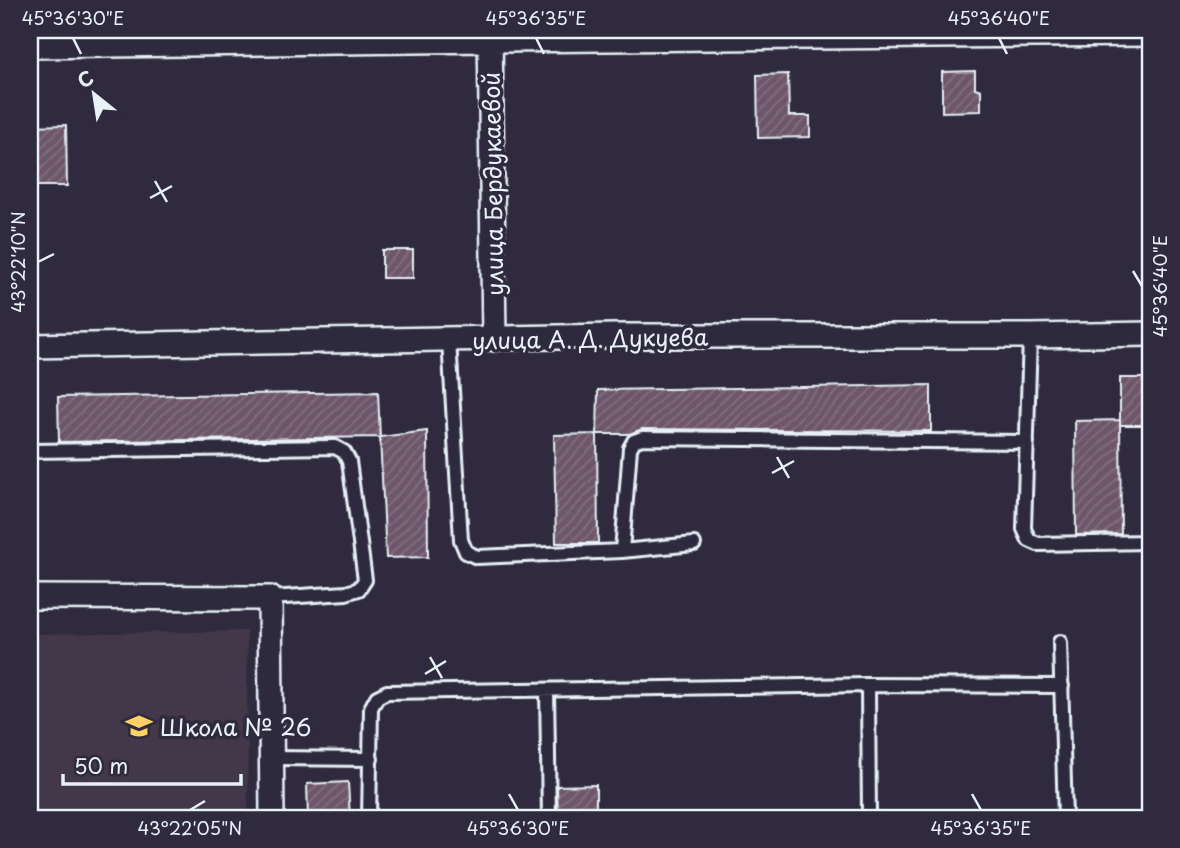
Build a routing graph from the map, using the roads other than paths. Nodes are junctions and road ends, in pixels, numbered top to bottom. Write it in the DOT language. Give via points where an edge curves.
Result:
graph roads {
  1 [pos="1150,34"];
  2 [pos="490,35"];
  3 [pos="30,47"];
  4 [pos="1150,334"];
  5 [pos="1030,336"];
  6 [pos="494,339"];
  7 [pos="449,340"];
  8 [pos="30,346"];
  9 [pos="1027,442"];
  10 [pos="30,451"];
  11 [pos="1150,541"];
  12 [pos="694,544"];
  13 [pos="622,551"];
  14 [pos="30,597"];
  15 [pos="270,598"];
  16 [pos="1060,642"];
  17 [pos="868,685"];
  18 [pos="1062,686"];
  19 [pos="547,690"];
  20 [pos="271,758"];
  21 [pos="370,759"];
  22 [pos="272,818"];
  23 [pos="369,818"];
  24 [pos="549,818"];
  25 [pos="869,818"];
  26 [pos="1065,818"];
  1 -- 2 [label="street"];
  2 -- 3 [label="street"];
  2 -- 6 [label="street, улица Бердукаевой"];
  4 -- 5 [label="street, улица А. Д. Дукуева"];
  5 -- 6 [label="street, улица А. Д. Дукуева"];
  5 -- 9 [label="lane"];
  6 -- 7 [label="street, улица А. Д. Дукуева"];
  7 -- 8 [label="street, улица А. Д. Дукуева"];
  7 -- 13 [label="lane" via="461,540 467,552 477,557"];
  9 -- 11 [label="lane" via="1024,529 1029,540 1038,544"];
  9 -- 13 [label="lane" via="642,438 630,448"];
  10 -- 15 [label="lane" via="335,447 344,452 365,580 359,589 346,593"];
  12 -- 13 [label="lane"];
  14 -- 15 [label="street"];
  15 -- 20 [label="street"];
  16 -- 18 [label="lane"];
  17 -- 18 [label="lane"];
  17 -- 19 [label="lane"];
  17 -- 25 [label="lane"];
  18 -- 26 [label="lane"];
  19 -- 21 [label="lane" via="387,692 377,697 372,708"];
  19 -- 24 [label="lane"];
  20 -- 21 [label="lane"];
  20 -- 22 [label="street"];
  21 -- 23 [label="lane"];
}
